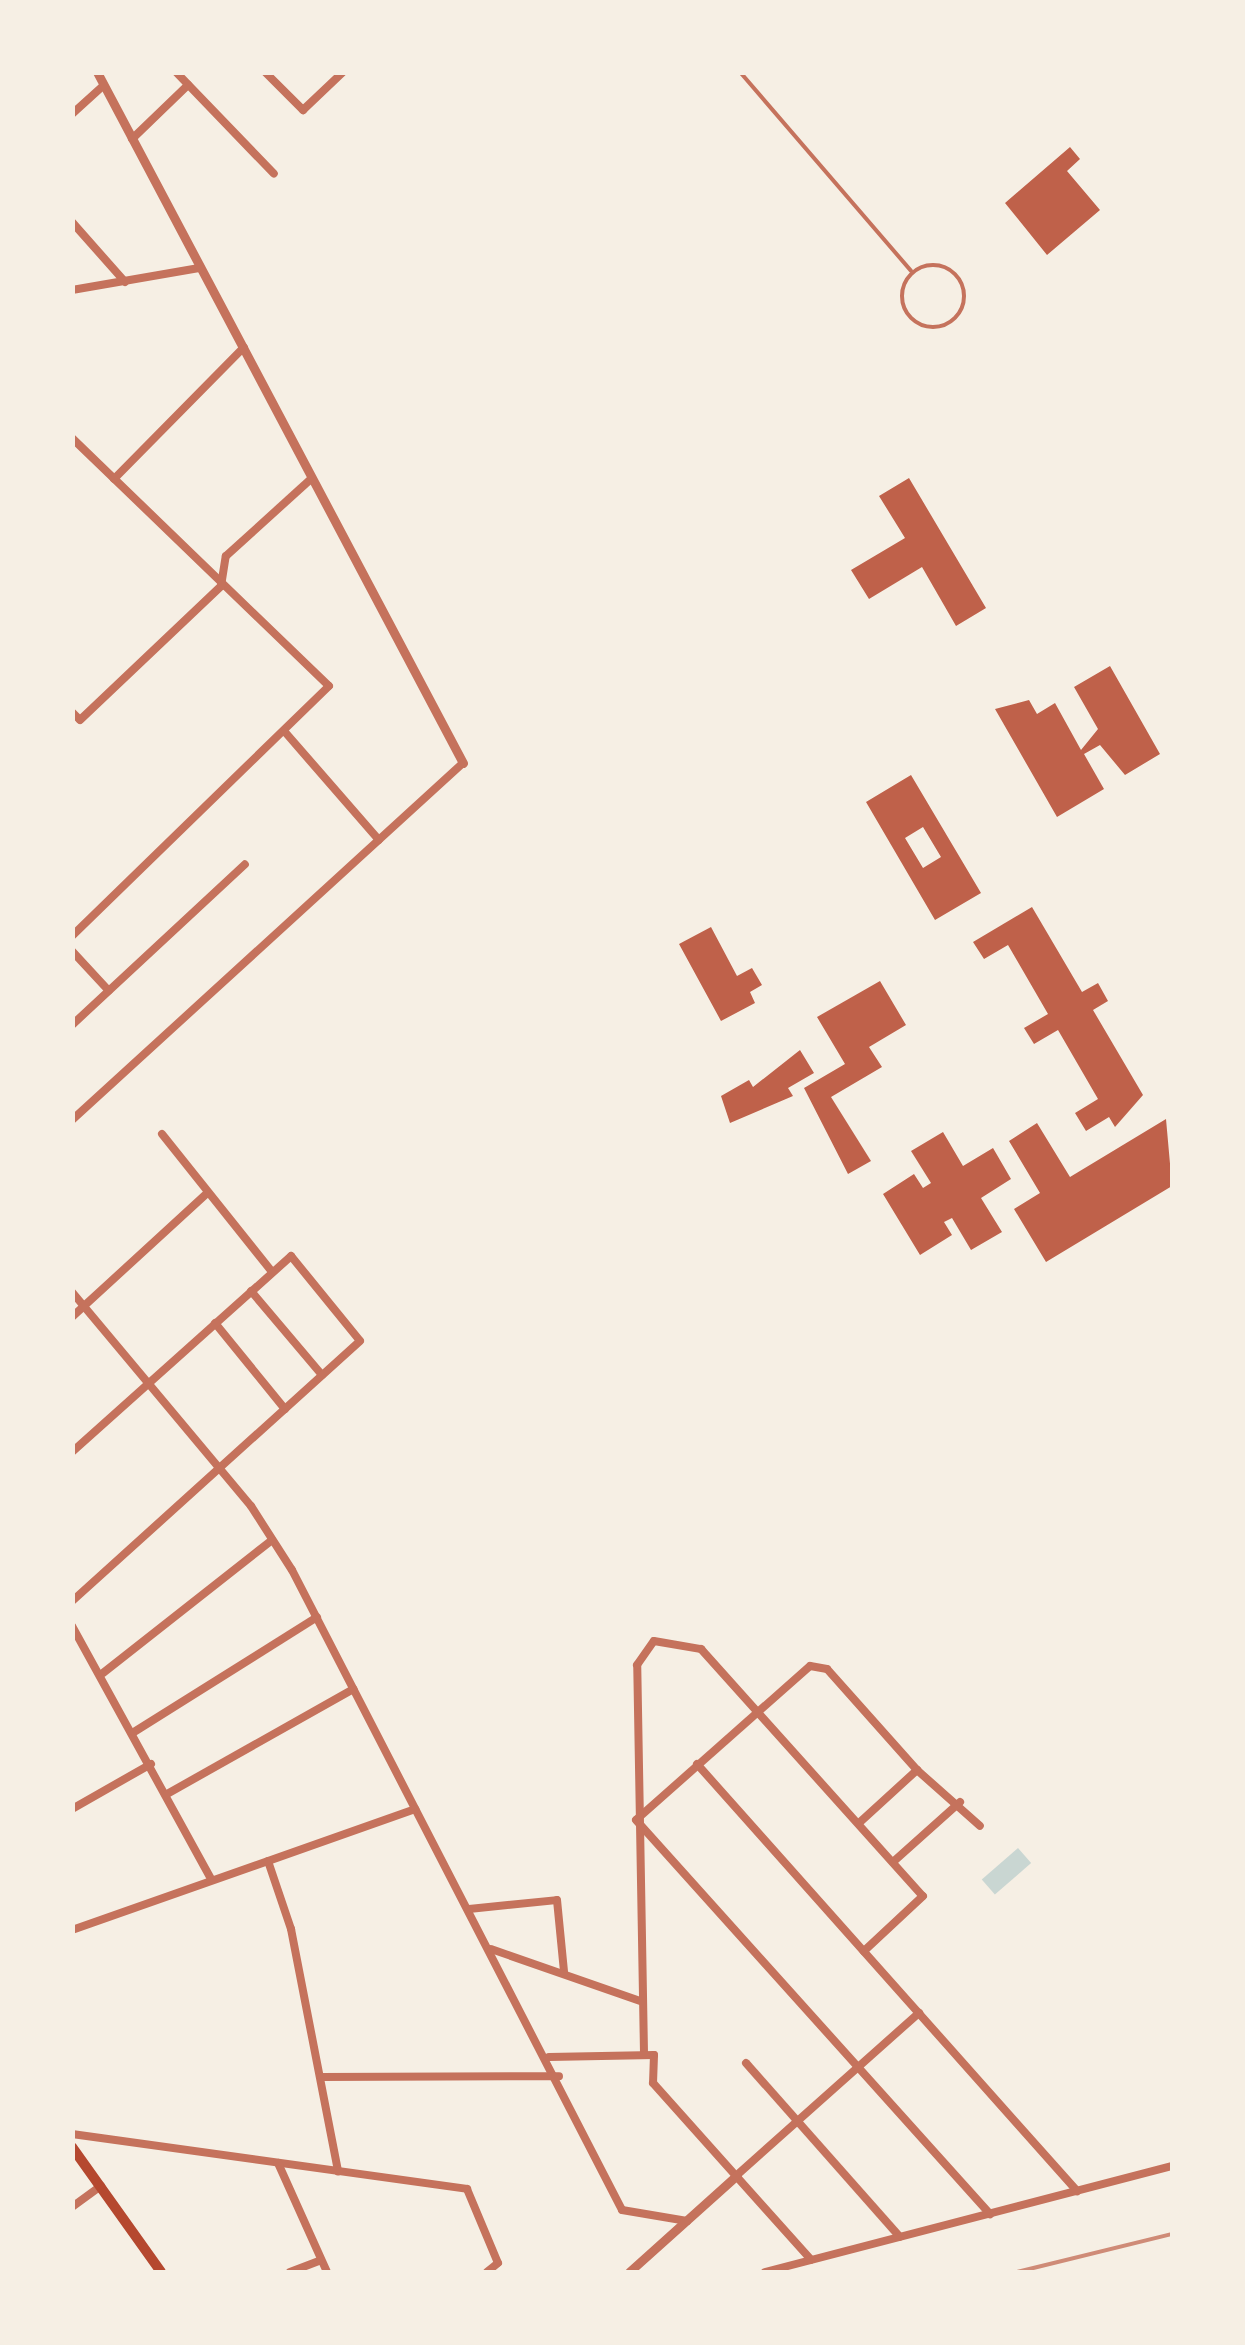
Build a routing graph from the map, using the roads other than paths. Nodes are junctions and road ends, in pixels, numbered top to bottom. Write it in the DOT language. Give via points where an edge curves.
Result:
graph roads {
  1 [pos="98,72"];
  2 [pos="176,72"];
  3 [pos="265,72"];
  4 [pos="342,72"];
  5 [pos="740,72"];
  6 [pos="104,85"];
  7 [pos="188,85"];
  8 [pos="72,114"];
  9 [pos="132,139"];
  10 [pos="274,174"];
  11 [pos="72,222"];
  12 [pos="199,268"];
  13 [pos="911,271"];
  14 [pos="125,282"];
  15 [pos="72,290"];
  16 [pos="244,346"];
  17 [pos="72,438"];
  18 [pos="311,479"];
  19 [pos="114,480"];
  20 [pos="220,586"];
  21 [pos="72,712"];
  22 [pos="284,732"];
  23 [pos="463,762"];
  24 [pos="379,840"];
  25 [pos="245,864"];
  26 [pos="72,936"];
  27 [pos="72,951"];
  28 [pos="109,991"];
  29 [pos="72,1024"];
  30 [pos="72,1120"];
  31 [pos="162,1134"];
  32 [pos="206,1194"];
  33 [pos="272,1272"];
  34 [pos="252,1291"];
  35 [pos="72,1292"];
  36 [pos="84,1306"];
  37 [pos="72,1317"];
  38 [pos="215,1324"];
  39 [pos="322,1374"];
  40 [pos="148,1384"];
  41 [pos="285,1408"];
  42 [pos="72,1452"];
  43 [pos="219,1468"];
  44 [pos="272,1540"];
  45 [pos="72,1601"];
  46 [pos="317,1617"];
  47 [pos="72,1626"];
  48 [pos="103,1673"];
  49 [pos="353,1689"];
  50 [pos="757,1711"];
  51 [pos="134,1732"];
  52 [pos="151,1764"];
  53 [pos="698,1764"];
  54 [pos="917,1770"];
  55 [pos="166,1794"];
  56 [pos="960,1802"];
  57 [pos="72,1809"];
  58 [pos="415,1809"];
  59 [pos="636,1820"];
  60 [pos="858,1823"];
  61 [pos="980,1826"];
  62 [pos="268,1862"];
  63 [pos="893,1862"];
  64 [pos="211,1879"];
  65 [pos="469,1909"];
  66 [pos="72,1930"];
  67 [pos="491,1949"];
  68 [pos="864,1952"];
  69 [pos="564,1972"];
  70 [pos="640,2002"];
  71 [pos="919,2013"];
  72 [pos="644,2052"];
  73 [pos="549,2058"];
  74 [pos="746,2063"];
  75 [pos="858,2067"];
  76 [pos="322,2076"];
  77 [pos="559,2076"];
  78 [pos="797,2121"];
  79 [pos="72,2134"];
  80 [pos="72,2147"];
  81 [pos="278,2164"];
  82 [pos="1172,2166"];
  83 [pos="338,2172"];
  84 [pos="737,2176"];
  85 [pos="101,2186"];
  86 [pos="1077,2191"];
  87 [pos="72,2207"];
  88 [pos="990,2214"];
  89 [pos="686,2221"];
  90 [pos="900,2238"];
  91 [pos="321,2260"];
  92 [pos="811,2260"];
  93 [pos="161,2272"];
  94 [pos="290,2272"];
  95 [pos="326,2272"];
  96 [pos="487,2272"];
  97 [pos="628,2272"];
  98 [pos="765,2272"];
  1 -- 6 [label="street"];
  2 -- 7 [label="street"];
  3 -- 4 [label="street" via="303,110"];
  5 -- 13 [label="lane"];
  6 -- 8 [label="street"];
  6 -- 9 [label="street"];
  7 -- 9 [label="street"];
  7 -- 10 [label="street"];
  9 -- 12 [label="street"];
  11 -- 14 [label="street"];
  12 -- 14 [label="street"];
  12 -- 16 [label="street"];
  13 -- 13 [label="lane" via="938,266 954,274 962,304 953,320 926,327 910,313 902,294"];
  14 -- 15 [label="street"];
  16 -- 18 [label="street"];
  16 -- 19 [label="street"];
  17 -- 19 [label="street"];
  18 -- 20 [label="street" via="226,556"];
  18 -- 23 [label="street"];
  19 -- 20 [label="street"];
  20 -- 21 [label="street" via="80,720"];
  20 -- 22 [label="street" via="329,686"];
  22 -- 24 [label="street"];
  22 -- 26 [label="street"];
  23 -- 24 [label="street"];
  24 -- 30 [label="street"];
  25 -- 28 [label="street"];
  27 -- 28 [label="street"];
  28 -- 29 [label="street"];
  31 -- 32 [label="street"];
  32 -- 33 [label="street"];
  32 -- 36 [label="street"];
  33 -- 34 [label="street"];
  33 -- 39 [label="street" via="291,1256 360,1340"];
  34 -- 38 [label="street"];
  34 -- 39 [label="street"];
  35 -- 36 [label="street"];
  36 -- 37 [label="street"];
  36 -- 40 [label="street"];
  38 -- 40 [label="street"];
  38 -- 41 [label="street"];
  39 -- 41 [label="street"];
  40 -- 42 [label="street"];
  40 -- 43 [label="street"];
  41 -- 43 [label="street"];
  43 -- 44 [label="street"];
  43 -- 45 [label="street"];
  44 -- 46 [label="street"];
  44 -- 48 [label="street"];
  46 -- 49 [label="street"];
  46 -- 51 [label="street"];
  47 -- 48 [label="street"];
  48 -- 51 [label="street"];
  49 -- 55 [label="street"];
  49 -- 58 [label="street"];
  50 -- 53 [label="street"];
  50 -- 54 [label="street" via="810,1666 827,1669"];
  50 -- 59 [label="street" via="702,1649 648,1644 637,1665"];
  50 -- 60 [label="street"];
  51 -- 52 [label="street"];
  52 -- 55 [label="street"];
  52 -- 57 [label="street"];
  53 -- 59 [label="street"];
  53 -- 68 [label="street"];
  54 -- 56 [label="street"];
  54 -- 60 [label="street"];
  55 -- 64 [label="street"];
  56 -- 61 [label="street"];
  56 -- 63 [label="street"];
  58 -- 62 [label="street"];
  58 -- 65 [label="street"];
  59 -- 70 [label="street"];
  59 -- 75 [label="street"];
  60 -- 63 [label="street"];
  62 -- 64 [label="street"];
  62 -- 76 [label="street"];
  63 -- 68 [label="street" via="923,1904"];
  64 -- 66 [label="street"];
  65 -- 67 [label="street"];
  65 -- 69 [label="street" via="557,1900"];
  67 -- 69 [label="street"];
  67 -- 73 [label="street"];
  68 -- 71 [label="street"];
  69 -- 70 [label="street"];
  70 -- 72 [label="street"];
  71 -- 75 [label="street"];
  71 -- 86 [label="street"];
  72 -- 73 [label="street"];
  72 -- 84 [label="street" via="654,2055 653,2084"];
  73 -- 77 [label="street"];
  74 -- 78 [label="street"];
  75 -- 78 [label="street"];
  75 -- 88 [label="street"];
  76 -- 77 [label="street"];
  76 -- 83 [label="street"];
  77 -- 89 [label="street" via="622,2210"];
  78 -- 84 [label="street"];
  78 -- 90 [label="street"];
  79 -- 81 [label="street"];
  80 -- 85 [label="main road"];
  81 -- 83 [label="street"];
  81 -- 91 [label="street"];
  82 -- 86 [label="street"];
  83 -- 96 [label="street" via="467,2188 498,2263"];
  84 -- 89 [label="street"];
  84 -- 92 [label="street"];
  85 -- 87 [label="street"];
  85 -- 93 [label="main road"];
  86 -- 88 [label="street"];
  88 -- 90 [label="street"];
  89 -- 97 [label="street"];
  90 -- 92 [label="street"];
  91 -- 94 [label="street"];
  91 -- 95 [label="street"];
  92 -- 98 [label="street"];
}
